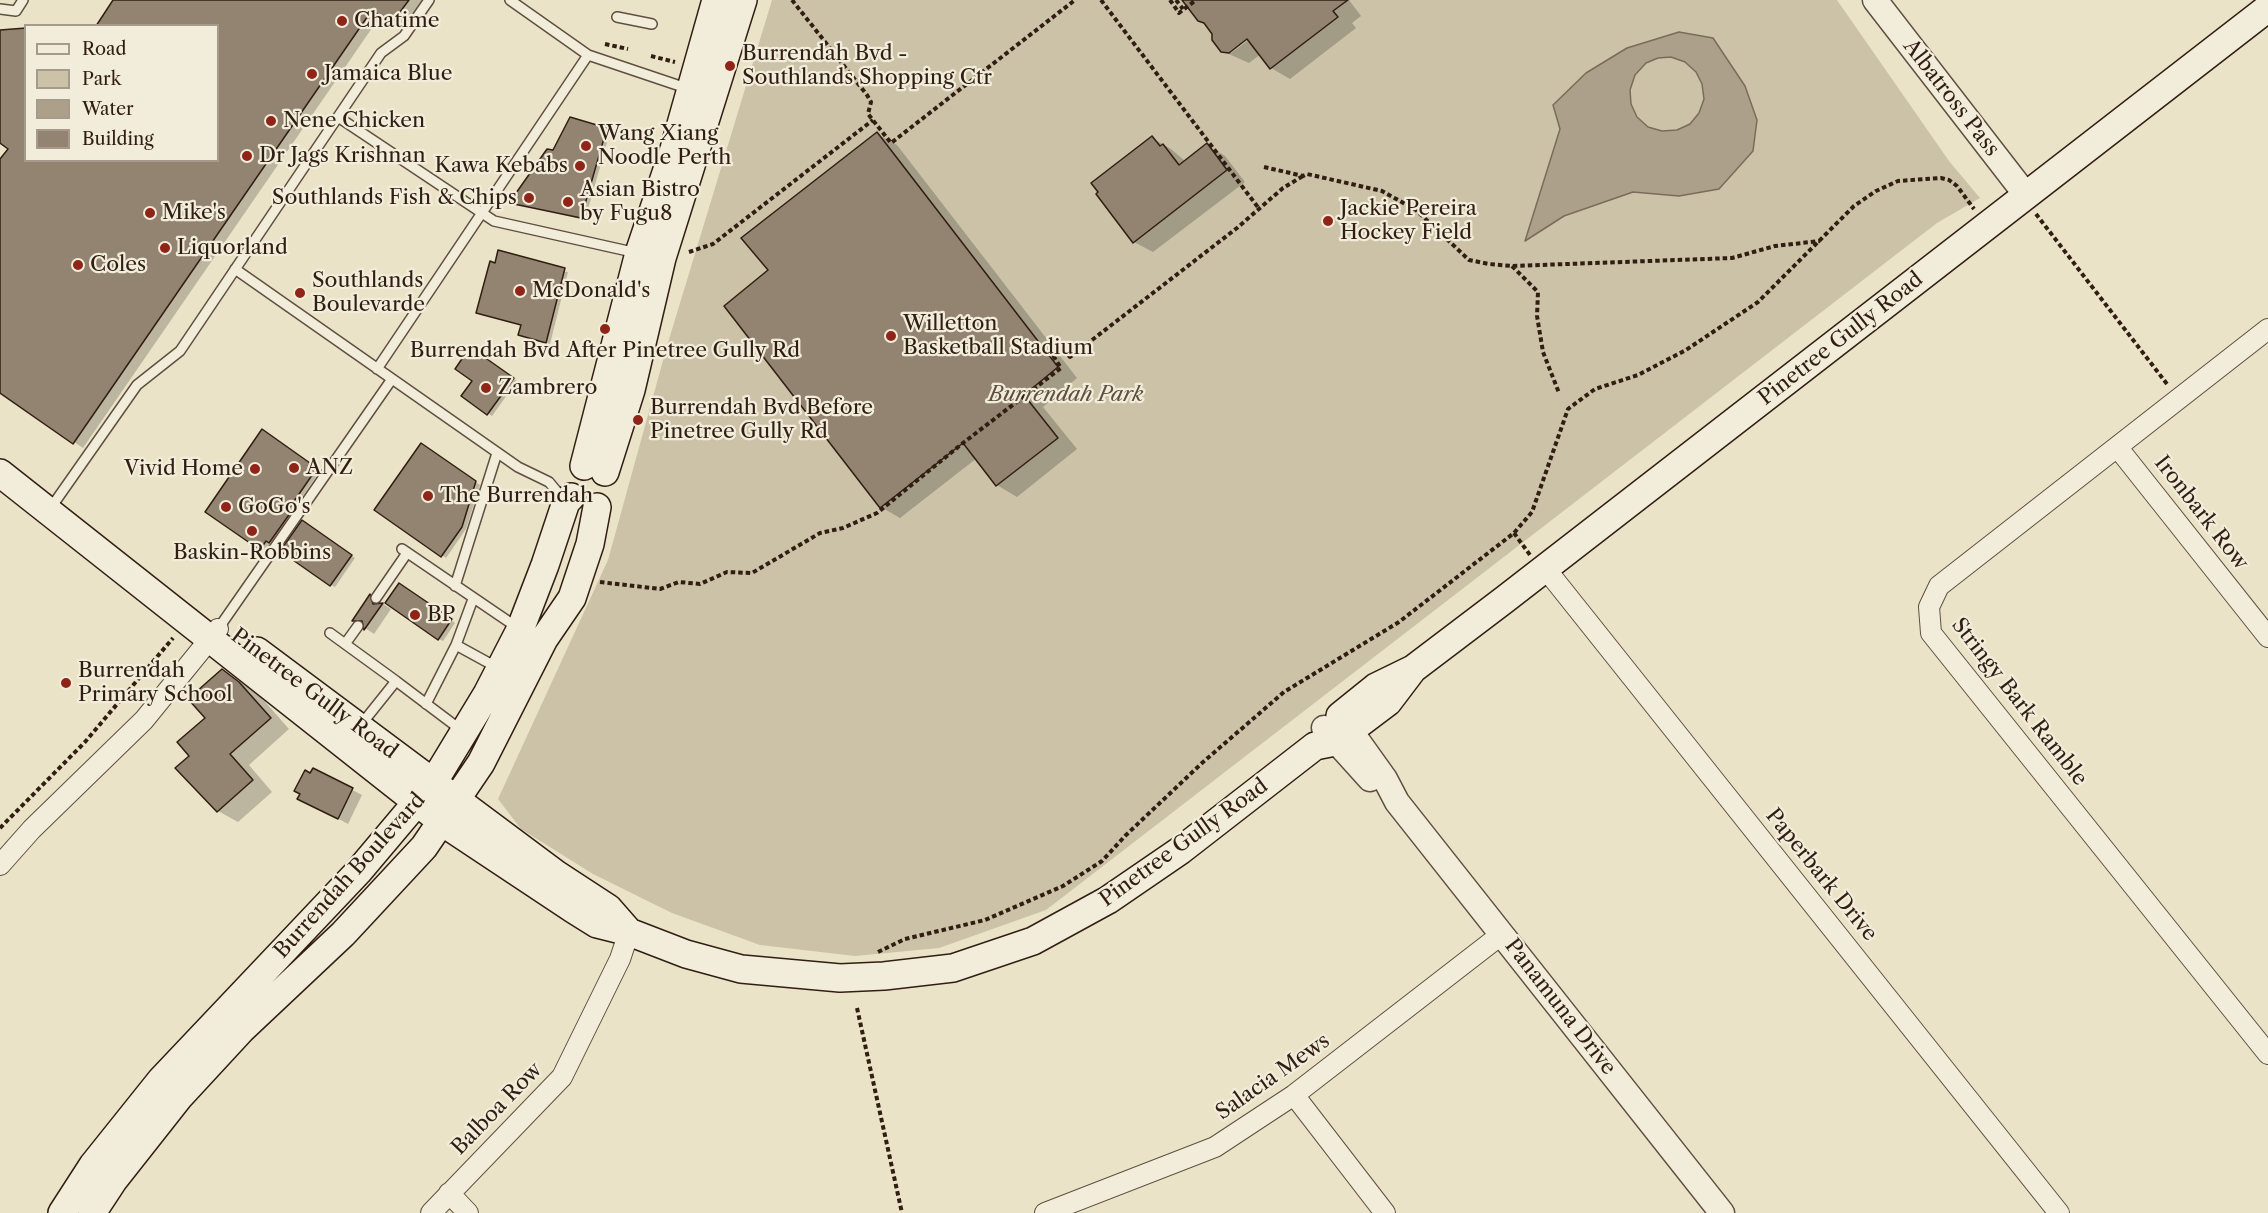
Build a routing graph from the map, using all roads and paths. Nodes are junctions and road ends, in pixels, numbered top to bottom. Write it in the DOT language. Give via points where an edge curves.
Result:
graph roads {
  1 [pos="23,0"];
  2 [pos="429,0"];
  3 [pos="510,0"];
  4 [pos="716,0"];
  5 [pos="743,0"];
  6 [pos="792,0"];
  7 [pos="1075,0"];
  8 [pos="1101,0"];
  9 [pos="1170,0"];
  10 [pos="1176,0"];
  11 [pos="1196,0"];
  12 [pos="1875,0"];
  13 [pos="2268,8"];
  14 [pos="0,9"];
  15 [pos="1183,9"];
  16 [pos="617,17"];
  17 [pos="652,24"];
  18 [pos="588,55"];
  19 [pos="651,56"];
  20 [pos="675,62"];
  21 [pos="701,93"];
  22 [pos="338,117"];
  23 [pos="873,120"];
  24 [pos="1264,167"];
  25 [pos="1303,176"];
  26 [pos="2032,203"];
  27 [pos="1260,210"];
  28 [pos="1977,212"];
  29 [pos="482,213"];
  30 [pos="1820,241"];
  31 [pos="689,252"];
  32 [pos="651,256"];
  33 [pos="1512,266"];
  34 [pos="235,270"];
  35 [pos="2268,329"];
  36 [pos="613,352"];
  37 [pos="638,360"];
  38 [pos="377,369"];
  39 [pos="392,380"];
  40 [pos="1559,393"];
  41 [pos="2178,398"];
  42 [pos="2118,448"];
  43 [pos="497,453"];
  44 [pos="0,454"];
  45 [pos="594,469"];
  46 [pos="0,473"];
  47 [pos="568,499"];
  48 [pos="53,504"];
  49 [pos="597,507"];
  50 [pos="1514,533"];
  51 [pos="1538,563"];
  52 [pos="581,576"];
  53 [pos="455,586"];
  54 [pos="376,598"];
  55 [pos="473,599"];
  56 [pos="358,626"];
  57 [pos="217,630"];
  58 [pos="520,630"];
  59 [pos="177,633"];
  60 [pos="330,633"];
  61 [pos="2268,637"];
  62 [pos="345,644"];
  63 [pos="456,645"];
  64 [pos="500,669"];
  65 [pos="396,681"];
  66 [pos="426,704"];
  67 [pos="464,732"];
  68 [pos="1333,732"];
  69 [pos="352,736"];
  70 [pos="425,793"];
  71 [pos="449,811"];
  72 [pos="0,828"];
  73 [pos="0,865"];
  74 [pos="629,932"];
  75 [pos="1502,934"];
  76 [pos="868,957"];
  77 [pos="857,1008"];
  78 [pos="2268,1054"];
  79 [pos="1294,1095"];
  80 [pos="449,1193"];
  81 [pos="62,1213"];
  82 [pos="92,1213"];
  83 [pos="430,1213"];
  84 [pos="468,1213"];
  85 [pos="902,1213"];
  86 [pos="1045,1213"];
  87 [pos="1385,1213"];
  88 [pos="1722,1213"];
  89 [pos="2059,1213"];
  1 -- 14 [label="lane" via="16,11"];
  2 -- 22 [label="lane" via="404,36 381,53"];
  3 -- 18 [label="lane"];
  4 -- 21 [label="main road"];
  5 -- 21 [label="main road"];
  6 -- 23 [label="path" via="867,95 871,102 868,114"];
  7 -- 23 [label="path" via="891,143"];
  8 -- 27 [label="path"];
  9 -- 15 [label="path" via="1179,13"];
  10 -- 15 [label="path"];
  11 -- 15 [label="path"];
  12 -- 26 [label="street, Albatross Pass"];
  13 -- 26 [label="main road, Pinetree Gully Road"];
  16 -- 17 [label="lane"];
  18 -- 21 [label="lane"];
  18 -- 29 [label="lane"];
  19 -- 20 [label="path"];
  21 -- 32 [label="main road" via="674,149"];
  22 -- 29 [label="lane"];
  22 -- 34 [label="lane"];
  23 -- 31 [label="path" via="713,244"];
  24 -- 25 [label="path"];
  25 -- 27 [label="path"];
  25 -- 33 [label="path" via="1382,191 1416,210 1469,260"];
  26 -- 41 [label="path" via="2036,215"];
  26 -- 51 [label="main road, Pinetree Gully Road"];
  27 -- 52 [label="path" via="1070,357 1064,350 1054,357 1061,368 877,513 820,533 752,573 727,572 700,584 679,582 660,589 608,584"];
  28 -- 30 [label="path" via="1949,180 1898,181 1854,206"];
  29 -- 32 [label="lane" via="494,221"];
  29 -- 38 [label="lane"];
  30 -- 33 [label="path" via="1776,246 1731,258"];
  30 -- 50 [label="path" via="1758,302 1686,350 1638,375 1595,389 1568,409 1532,512"];
  32 -- 36 [label="main road"];
  32 -- 37 [label="main road"];
  33 -- 40 [label="path" via="1538,292 1537,315 1544,352"];
  34 -- 38 [label="lane"];
  34 -- 48 [label="lane" via="180,351 137,385"];
  35 -- 41 [label="street, Stringy Bark Ramble"];
  36 -- 37 [label="main road"];
  36 -- 45 [label="main road"];
  37 -- 45 [label="main road"];
  38 -- 39 [label="lane"];
  39 -- 43 [label="lane"];
  39 -- 57 [label="lane"];
  41 -- 42 [label="street, Stringy Bark Ramble"];
  42 -- 61 [label="street, Ironbark Row"];
  42 -- 78 [label="street, Stringy Bark Ramble" via="1939,586 1929,607 1931,633"];
  43 -- 47 [label="lane" via="549,482"];
  43 -- 53 [label="lane"];
  44 -- 48 [label="main road, Pinetree Gully Road"];
  45 -- 47 [label="main road" via="570,478"];
  45 -- 49 [label="main road" via="610,486 609,494"];
  46 -- 48 [label="main road, Pinetree Gully Road"];
  47 -- 49 [label="main road" via="582,507"];
  47 -- 58 [label="main road, Burrendah Boulevard"];
  48 -- 57 [label="main road, Pinetree Gully Road"];
  49 -- 52 [label="main road, Burrendah Boulevard"];
  50 -- 51 [label="path"];
  50 -- 76 [label="path" via="1399,622 1284,692 1202,764 1102,861 1063,885 985,920 905,939"];
  51 -- 68 [label="main road, Pinetree Gully Road" via="1413,669 1388,702"];
  51 -- 89 [label="street, Paperbark Drive"];
  52 -- 71 [label="main road, Burrendah Boulevard" via="481,763"];
  53 -- 54 [label="lane" via="405,551"];
  53 -- 55 [label="lane"];
  55 -- 58 [label="lane"];
  55 -- 63 [label="lane"];
  56 -- 62 [label="lane"];
  57 -- 69 [label="main road, Pinetree Gully Road"];
  57 -- 73 [label="street" via="144,720"];
  58 -- 64 [label="main road, Burrendah Boulevard"];
  59 -- 72 [label="path" via="114,711"];
  60 -- 62 [label="lane"];
  62 -- 65 [label="lane"];
  63 -- 64 [label="lane"];
  63 -- 66 [label="lane"];
  64 -- 67 [label="main road, Burrendah Boulevard"];
  65 -- 66 [label="lane"];
  65 -- 69 [label="lane"];
  66 -- 67 [label="lane"];
  67 -- 70 [label="main road, Burrendah Boulevard"];
  68 -- 74 [label="main road, Pinetree Gully Road" via="1181,850 1108,900 1033,941 953,968 840,978 753,970 686,954"];
  68 -- 75 [label="street, Panamuna Drive" via="1385,779 1397,802"];
  69 -- 70 [label="main road, Pinetree Gully Road"];
  70 -- 71 [label="main road, Pinetree Gully Road"];
  70 -- 81 [label="main road, Burrendah Boulevard" via="358,872 161,1080 93,1165"];
  71 -- 74 [label="main road, Pinetree Gully Road" via="597,924"];
  71 -- 82 [label="main road, Burrendah Boulevard" via="424,847 382,894 241,1030 180,1096"];
  74 -- 80 [label="street, Balboa Row" via="620,959 562,1077"];
  75 -- 79 [label="street, Salacia Mews"];
  75 -- 88 [label="street, Panamuna Drive"];
  77 -- 85 [label="path"];
  79 -- 86 [label="street, Salacia Mews" via="1215,1147"];
  79 -- 87 [label="street"];
  80 -- 83 [label="street, Balboa Row"];
  80 -- 84 [label="street"];
}
